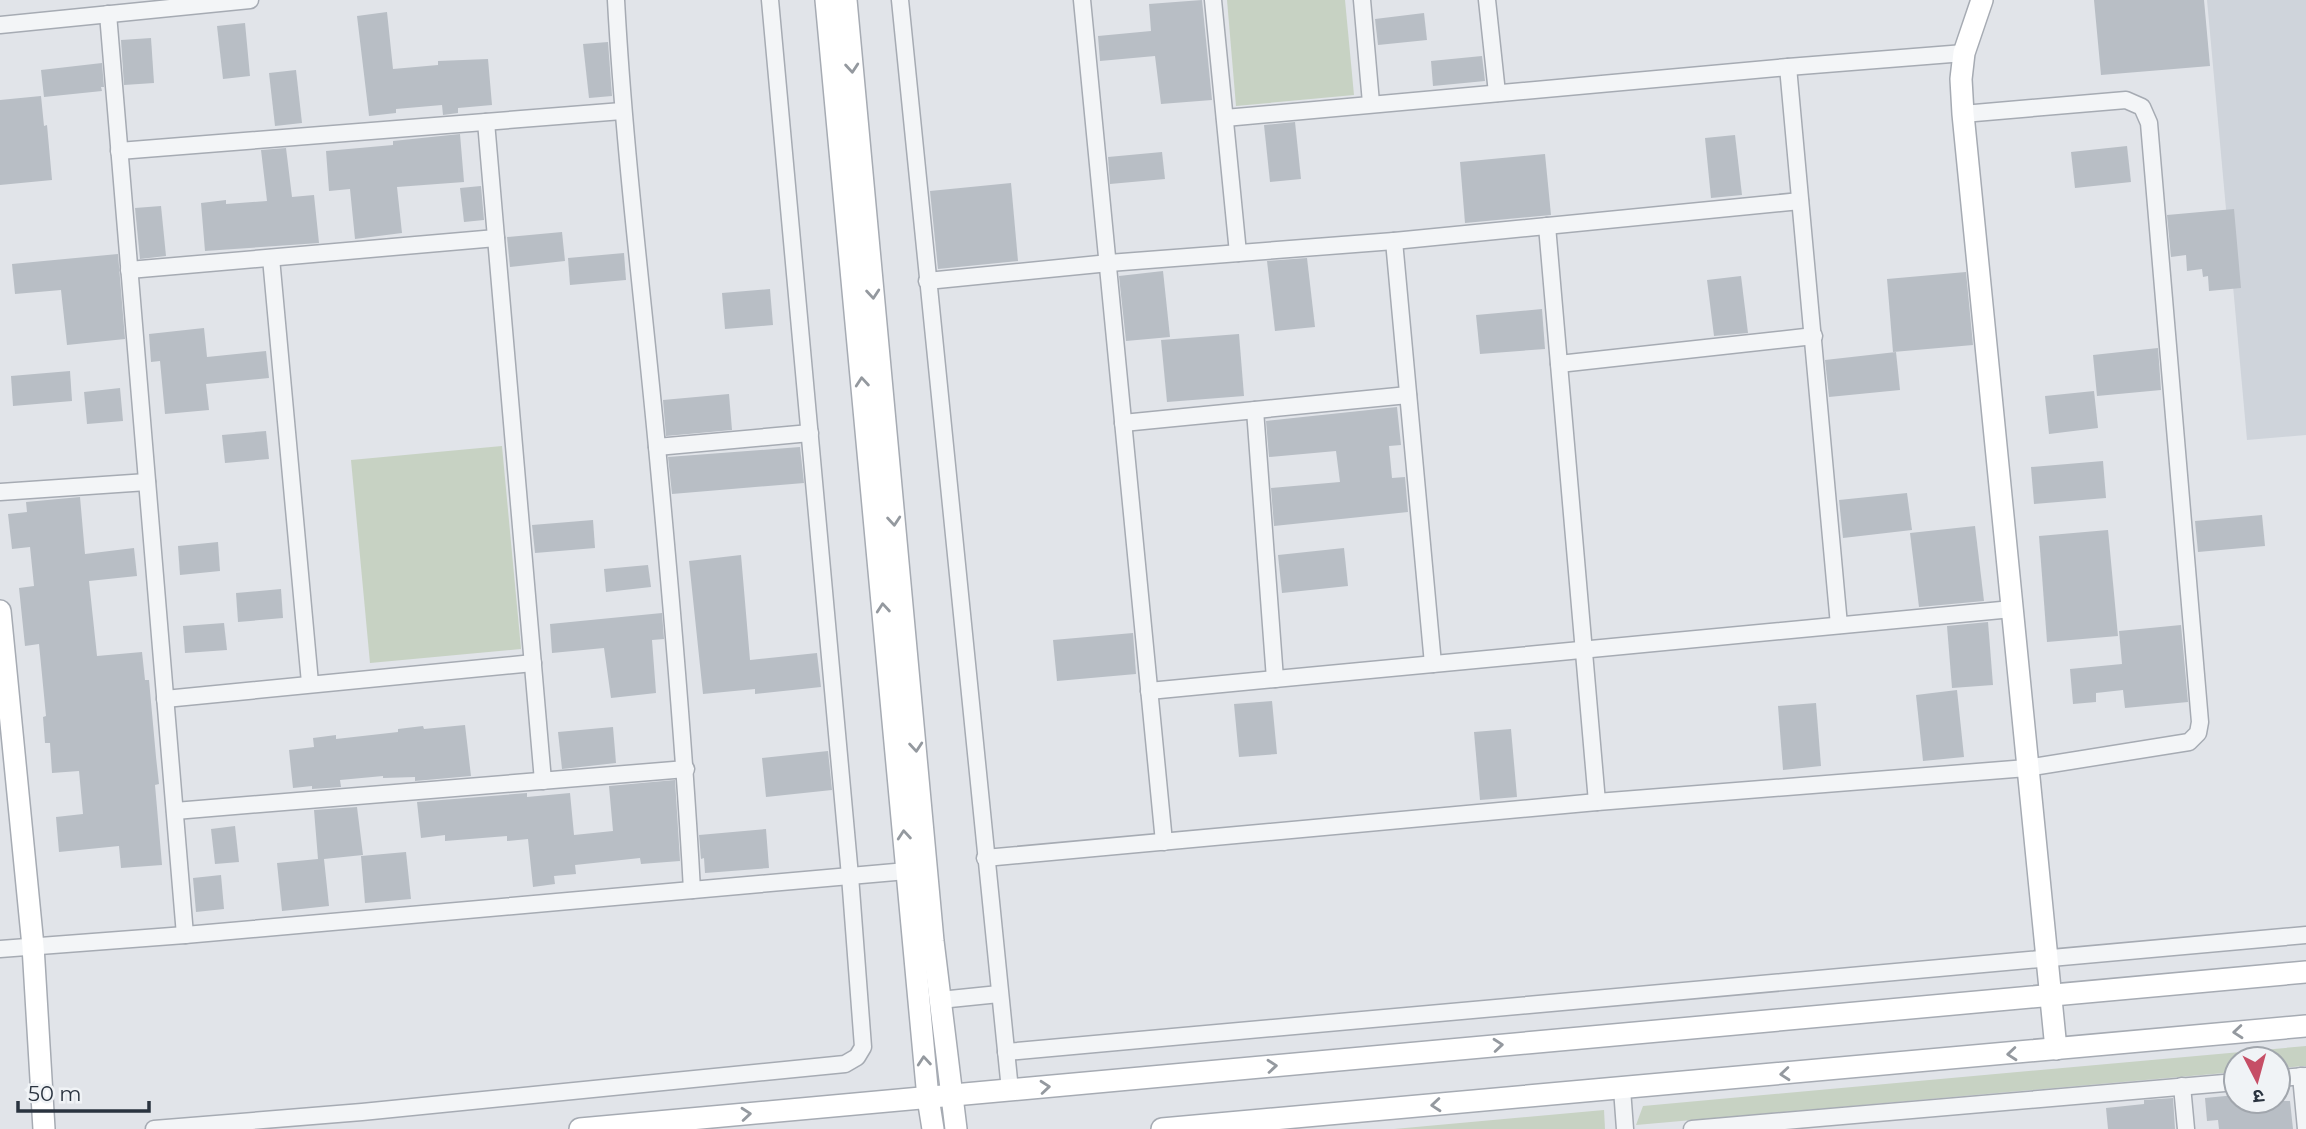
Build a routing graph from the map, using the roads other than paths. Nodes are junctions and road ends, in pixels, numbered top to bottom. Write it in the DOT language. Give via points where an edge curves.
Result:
graph roads {
  1 [pos="250,0"];
  2 [pos="616,0"];
  3 [pos="770,0"];
  4 [pos="826,0"];
  5 [pos="846,0"];
  6 [pos="900,0"];
  7 [pos="1082,0"];
  8 [pos="1213,0"];
  9 [pos="1362,0"];
  10 [pos="1487,0"];
  11 [pos="1982,0"];
  12 [pos="108,15"];
  13 [pos="0,25"];
  14 [pos="1964,53"];
  15 [pos="1788,67"];
  16 [pos="1497,93"];
  17 [pos="1371,103"];
  18 [pos="622,111"];
  19 [pos="1963,114"];
  20 [pos="1225,118"];
  21 [pos="486,122"];
  22 [pos="119,151"];
  23 [pos="1800,201"];
  24 [pos="1547,226"];
  25 [pos="496,238"];
  26 [pos="1394,241"];
  27 [pos="1238,253"];
  28 [pos="271,258"];
  29 [pos="1109,263"];
  30 [pos="129,270"];
  31 [pos="927,281"];
  32 [pos="1814,336"];
  33 [pos="1559,363"];
  34 [pos="1408,395"];
  35 [pos="1255,410"];
  36 [pos="1123,423"];
  37 [pos="810,433"];
  38 [pos="657,447"];
  39 [pos="147,482"];
  40 [pos="0,492"];
  41 [pos="2012,609"];
  42 [pos="0,611"];
  43 [pos="1839,625"];
  44 [pos="1584,650"];
  45 [pos="533,663"];
  46 [pos="1433,664"];
  47 [pos="1275,679"];
  48 [pos="310,683"];
  49 [pos="1149,691"];
  50 [pos="165,699"];
  51 [pos="2027,768"];
  52 [pos="686,769"];
  53 [pos="543,781"];
  54 [pos="1597,802"];
  55 [pos="175,811"];
  56 [pos="1164,842"];
  57 [pos="985,858"];
  58 [pos="917,870"];
  59 [pos="850,876"];
  60 [pos="692,890"];
  61 [pos="186,935"];
  62 [pos="2306,935"];
  63 [pos="33,946"];
  64 [pos="0,949"];
  65 [pos="2046,959"];
  66 [pos="2306,972"];
  67 [pos="999,994"];
  68 [pos="2050,995"];
  69 [pos="940,1000"];
  70 [pos="2306,1026"];
  71 [pos="2056,1049"];
  72 [pos="1006,1052"];
  73 [pos="2304,1076"];
  74 [pos="2222,1083"];
  75 [pos="2182,1086"];
  76 [pos="1622,1089"];
  77 [pos="1010,1090"];
  78 [pos="951,1095"];
  79 [pos="928,1098"];
  80 [pos="44,1129"];
  81 [pos="154,1129"];
  82 [pos="580,1129"];
  83 [pos="933,1129"];
  84 [pos="956,1129"];
  85 [pos="1163,1129"];
  86 [pos="1625,1129"];
  87 [pos="1692,1129"];
  88 [pos="2186,1129"];
  89 [pos="2306,1129"];
  1 -- 12 [label="street"];
  2 -- 18 [label="street"];
  3 -- 37 [label="street"];
  58 -- 4 [label="street, one-way"];
  5 -- 58 [label="street, one-way"];
  6 -- 31 [label="street"];
  7 -- 29 [label="street"];
  8 -- 20 [label="street"];
  9 -- 17 [label="street"];
  10 -- 16 [label="street"];
  11 -- 14 [label="street"];
  12 -- 13 [label="street"];
  12 -- 22 [label="street"];
  14 -- 15 [label="street"];
  14 -- 19 [label="street"];
  15 -- 16 [label="street"];
  15 -- 23 [label="street"];
  16 -- 17 [label="street"];
  17 -- 20 [label="street"];
  18 -- 21 [label="street"];
  18 -- 38 [label="street"];
  19 -- 41 [label="street"];
  19 -- 51 [label="street" via="2126,100 2142,107 2149,123 2198,733 2177,746"];
  20 -- 27 [label="street"];
  21 -- 22 [label="street"];
  21 -- 25 [label="street"];
  22 -- 30 [label="street"];
  23 -- 24 [label="street"];
  23 -- 32 [label="street"];
  24 -- 26 [label="street"];
  24 -- 33 [label="street"];
  25 -- 28 [label="street"];
  25 -- 45 [label="street"];
  26 -- 27 [label="street"];
  26 -- 34 [label="street"];
  27 -- 29 [label="street"];
  28 -- 30 [label="street"];
  28 -- 48 [label="street"];
  29 -- 31 [label="street"];
  29 -- 36 [label="street"];
  30 -- 39 [label="street"];
  31 -- 57 [label="street"];
  32 -- 33 [label="street"];
  32 -- 43 [label="street"];
  33 -- 44 [label="street"];
  34 -- 35 [label="street"];
  34 -- 46 [label="street"];
  35 -- 36 [label="street"];
  35 -- 47 [label="street"];
  36 -- 49 [label="street"];
  37 -- 38 [label="street"];
  37 -- 59 [label="street"];
  38 -- 52 [label="street"];
  39 -- 40 [label="street"];
  39 -- 50 [label="street"];
  41 -- 43 [label="street"];
  41 -- 51 [label="street"];
  42 -- 63 [label="street"];
  43 -- 44 [label="street"];
  44 -- 46 [label="street"];
  44 -- 54 [label="street"];
  45 -- 48 [label="street"];
  45 -- 53 [label="street"];
  46 -- 47 [label="street"];
  47 -- 49 [label="street"];
  48 -- 50 [label="street"];
  49 -- 56 [label="street"];
  50 -- 55 [label="street"];
  51 -- 54 [label="street"];
  51 -- 65 [label="street"];
  52 -- 53 [label="street"];
  52 -- 60 [label="street"];
  53 -- 55 [label="street"];
  54 -- 56 [label="street"];
  55 -- 61 [label="street"];
  56 -- 57 [label="street"];
  57 -- 67 [label="street"];
  58 -- 59 [label="street"];
  58 -- 69 [label="street"];
  79 -- 58 [label="street, one-way"];
  59 -- 60 [label="street"];
  59 -- 81 [label="street" via="863,1047 845,1064"];
  60 -- 61 [label="street"];
  61 -- 63 [label="street"];
  62 -- 65 [label="street"];
  63 -- 64 [label="street"];
  63 -- 80 [label="street"];
  65 -- 68 [label="street"];
  65 -- 72 [label="street"];
  66 -- 68 [label="street"];
  67 -- 69 [label="street"];
  67 -- 72 [label="street"];
  68 -- 71 [label="street"];
  77 -- 68 [label="street, one-way"];
  69 -- 78 [label="street"];
  70 -- 71 [label="street, one-way"];
  71 -- 76 [label="street, one-way"];
  72 -- 77 [label="street"];
  73 -- 89 [label="street"];
  74 -- 75 [label="street"];
  75 -- 87 [label="street"];
  75 -- 88 [label="street"];
  76 -- 85 [label="street, one-way"];
  76 -- 86 [label="street"];
  77 -- 78 [label="street"];
  78 -- 79 [label="street"];
  78 -- 84 [label="street"];
  82 -- 79 [label="street, one-way"];
  79 -- 83 [label="street"];
}
